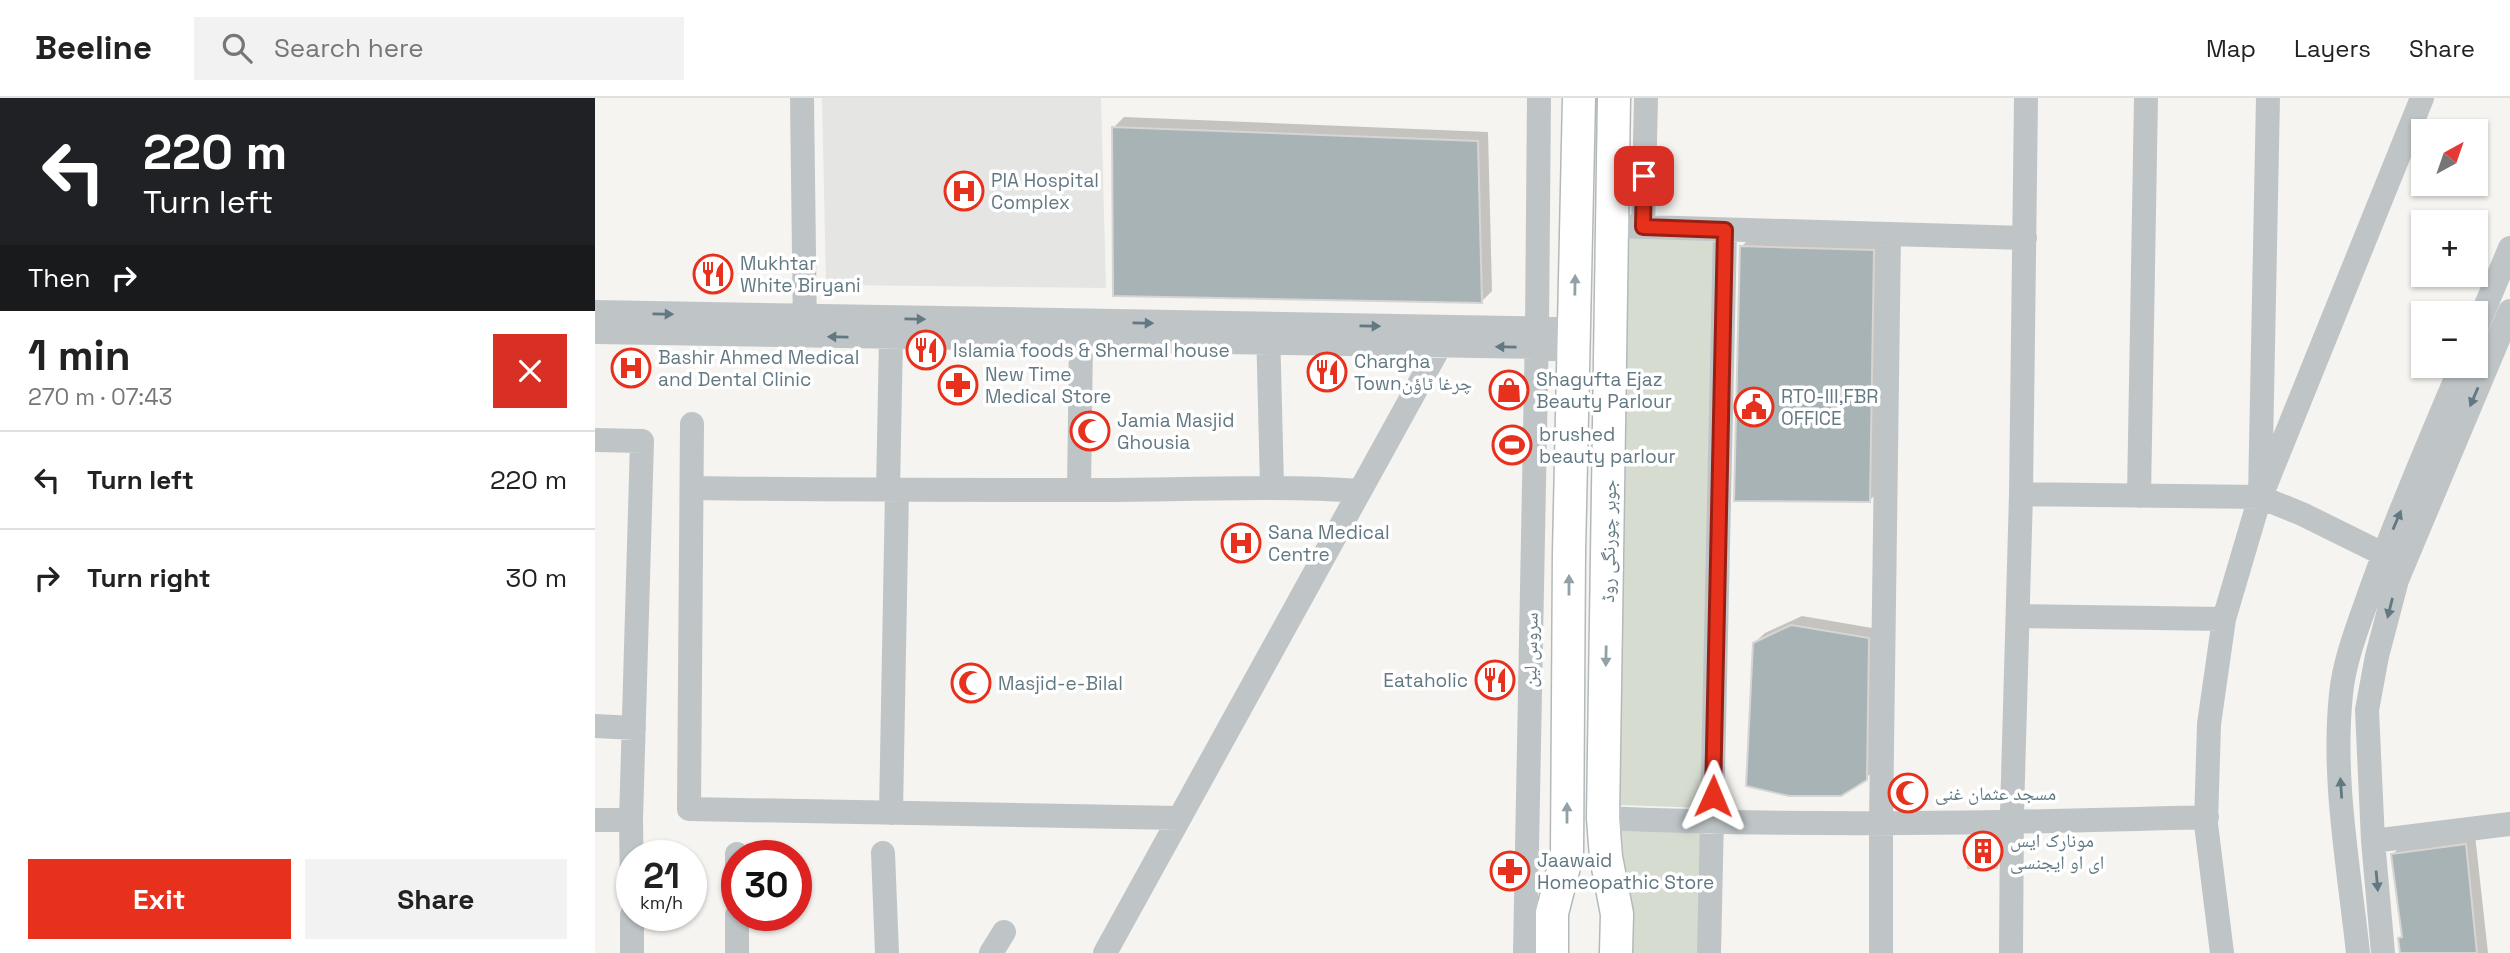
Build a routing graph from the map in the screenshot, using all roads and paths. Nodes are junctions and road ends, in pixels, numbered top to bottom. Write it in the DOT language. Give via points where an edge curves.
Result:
graph roads {
  1 [pos="802,98"];
  2 [pos="1539,98"];
  3 [pos="1579,98"];
  4 [pos="1614,98"];
  5 [pos="1646,98"];
  6 [pos="2026,98"];
  7 [pos="2146,98"];
  8 [pos="2268,98"];
  9 [pos="2422,98"];
  10 [pos="1627,227"];
  11 [pos="1725,230"];
  12 [pos="1889,234"];
  13 [pos="2025,238"];
  14 [pos="2509,251"];
  15 [pos="2488,301"];
  16 [pos="2510,311"];
  17 [pos="595,312"];
  18 [pos="804,327"];
  19 [pos="595,332"];
  20 [pos="1269,334"];
  21 [pos="891,338"];
  22 [pos="1537,338"];
  23 [pos="1574,340"];
  24 [pos="1081,341"];
  25 [pos="1440,346"];
  26 [pos="2456,378"];
  27 [pos="692,424"];
  28 [pos="595,440"];
  29 [pos="1272,487"];
  30 [pos="692,488"];
  31 [pos="892,490"];
  32 [pos="1079,490"];
  33 [pos="1360,491"];
  34 [pos="2021,494"];
  35 [pos="2139,496"];
  36 [pos="2260,497"];
  37 [pos="2383,554"];
  38 [pos="2018,616"];
  39 [pos="2224,619"];
  40 [pos="595,726"];
  41 [pos="634,727"];
  42 [pos="891,813"];
  43 [pos="2207,817"];
  44 [pos="1178,818"];
  45 [pos="1603,818"];
  46 [pos="595,820"];
  47 [pos="631,820"];
  48 [pos="2012,822"];
  49 [pos="1712,823"];
  50 [pos="1881,823"];
  51 [pos="2510,824"];
  52 [pos="631,840"];
  53 [pos="2373,841"];
  54 [pos="883,853"];
  55 [pos="1567,855"];
  56 [pos="1606,857"];
  57 [pos="632,931"];
  58 [pos="737,931"];
  59 [pos="1004,932"];
  60 [pos="632,953"];
  61 [pos="737,953"];
  62 [pos="887,953"];
  63 [pos="991,953"];
  64 [pos="1105,953"];
  65 [pos="1525,953"];
  66 [pos="1552,953"];
  67 [pos="1571,953"];
  68 [pos="1596,953"];
  69 [pos="1616,953"];
  70 [pos="1709,953"];
  71 [pos="1881,953"];
  72 [pos="2011,953"];
  73 [pos="2223,953"];
  74 [pos="2358,953"];
  75 [pos="2383,953"];
  1 -- 18 [label="street"];
  2 -- 22 [label="street, سروس لین"];
  23 -- 3 [label="main road, جوہر چورنگی روڈ, one-way"];
  4 -- 10 [label="main road, جوہر چورنگی روڈ"];
  5 -- 10 [label="street"];
  6 -- 13 [label="street"];
  7 -- 35 [label="street"];
  8 -- 36 [label="street"];
  9 -- 36 [label="street"];
  10 -- 11 [label="street"];
  10 -- 45 [label="main road, جوہر چورنگی روڈ, one-way"];
  11 -- 12 [label="street"];
  11 -- 49 [label="street"];
  12 -- 13 [label="street"];
  12 -- 50 [label="street"];
  13 -- 34 [label="street"];
  14 -- 15 [label="street"];
  16 -- 53 [label="street, one-way" via="2397,580 2383,631 2367,710"];
  17 -- 18 [label="street, one-way"];
  18 -- 19 [label="street"];
  18 -- 20 [label="street, one-way"];
  21 -- 18 [label="street, one-way"];
  20 -- 22 [label="street, one-way"];
  20 -- 24 [label="street"];
  20 -- 25 [label="street"];
  20 -- 29 [label="street"];
  21 -- 24 [label="street"];
  21 -- 31 [label="street"];
  22 -- 23 [label="street"];
  22 -- 25 [label="street, one-way"];
  22 -- 65 [label="street, سروس لین"];
  55 -- 23 [label="main road, جوہر چورنگی روڈ, one-way"];
  24 -- 32 [label="street"];
  25 -- 33 [label="street"];
  37 -- 26 [label="street, one-way"];
  27 -- 30 [label="street"];
  28 -- 41 [label="street" via="642,441"];
  29 -- 32 [label="street"];
  29 -- 33 [label="street"];
  30 -- 31 [label="street"];
  30 -- 42 [label="street" via="689,809"];
  31 -- 32 [label="street"];
  31 -- 42 [label="street"];
  33 -- 44 [label="street"];
  34 -- 35 [label="street"];
  34 -- 38 [label="street"];
  35 -- 36 [label="street"];
  36 -- 37 [label="street"];
  36 -- 39 [label="street"];
  74 -- 37 [label="street, one-way" via="2338,748 2341,692"];
  38 -- 39 [label="street"];
  38 -- 48 [label="street"];
  39 -- 43 [label="street" via="2209,724"];
  40 -- 41 [label="street"];
  41 -- 47 [label="street"];
  42 -- 44 [label="street"];
  43 -- 48 [label="street"];
  43 -- 73 [label="street"];
  44 -- 64 [label="street"];
  45 -- 49 [label="street"];
  45 -- 56 [label="main road, جوہر چورنگی روڈ"];
  46 -- 47 [label="street"];
  47 -- 52 [label="street"];
  48 -- 50 [label="street"];
  48 -- 72 [label="street"];
  49 -- 50 [label="street"];
  49 -- 70 [label="street"];
  50 -- 71 [label="street"];
  51 -- 53 [label="street"];
  53 -- 75 [label="street, one-way"];
  54 -- 62 [label="street"];
  55 -- 66 [label="main road, جوہر چورنگی روڈ" via="1552,913"];
  55 -- 67 [label="main road, جوہر چورنگی روڈ"];
  56 -- 68 [label="main road, جوہر چورنگی روڈ"];
  56 -- 69 [label="main road, جوہر چورنگی روڈ" via="1617,914"];
  57 -- 60 [label="street"];
  58 -- 61 [label="street"];
  59 -- 63 [label="street"];
}
